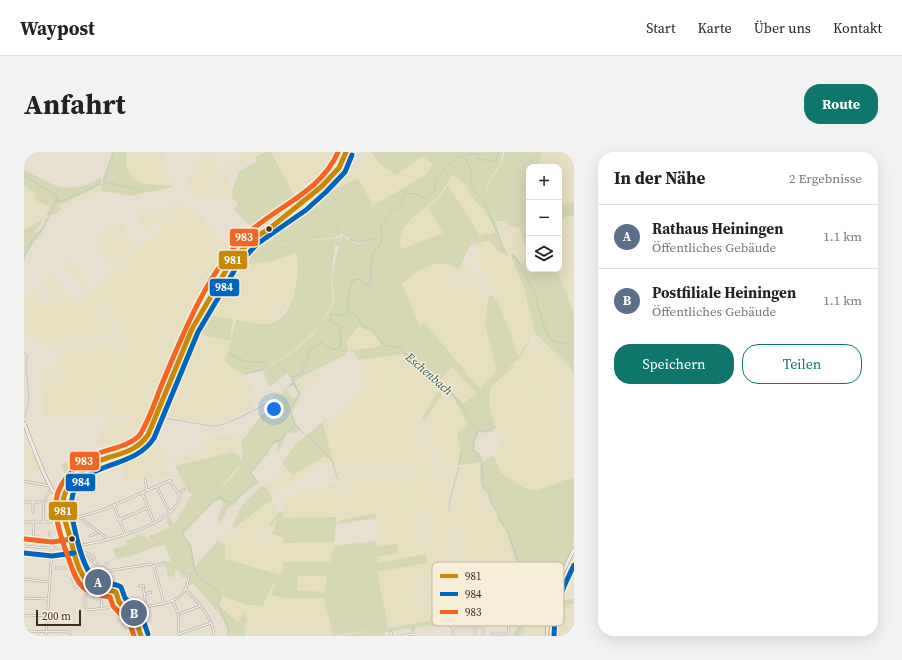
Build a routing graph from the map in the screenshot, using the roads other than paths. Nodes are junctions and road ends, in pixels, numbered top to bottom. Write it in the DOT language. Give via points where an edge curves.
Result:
graph roads {
  1 [pos="346,152"];
  2 [pos="24,423"];
  3 [pos="145,479"];
  4 [pos="24,481"];
  5 [pos="157,487"];
  6 [pos="50,488"];
  7 [pos="184,489"];
  8 [pos="147,490"];
  9 [pos="142,492"];
  10 [pos="179,494"];
  11 [pos="24,502"];
  12 [pos="33,502"];
  13 [pos="43,502"];
  14 [pos="63,502"];
  15 [pos="114,505"];
  16 [pos="148,508"];
  17 [pos="34,512"];
  18 [pos="170,513"];
  19 [pos="64,514"];
  20 [pos="79,517"];
  21 [pos="119,520"];
  22 [pos="24,522"];
  23 [pos="33,522"];
  24 [pos="44,522"];
  25 [pos="154,523"];
  26 [pos="49,532"];
  27 [pos="98,532"];
  28 [pos="78,534"];
  29 [pos="125,535"];
  30 [pos="90,536"];
  31 [pos="34,537"];
  32 [pos="39,537"];
  33 [pos="70,537"];
  34 [pos="108,539"];
  35 [pos="24,546"];
  36 [pos="74,546"];
  37 [pos="34,547"];
  38 [pos="52,548"];
  39 [pos="574,549"];
  40 [pos="80,551"];
  41 [pos="75,556"];
  42 [pos="164,562"];
  43 [pos="95,563"];
  44 [pos="107,563"];
  45 [pos="97,566"];
  46 [pos="154,566"];
  47 [pos="56,568"];
  48 [pos="71,568"];
  49 [pos="102,569"];
  50 [pos="564,570"];
  51 [pos="190,573"];
  52 [pos="24,578"];
  53 [pos="86,579"];
  54 [pos="49,582"];
  55 [pos="146,584"];
  56 [pos="143,585"];
  57 [pos="139,586"];
  58 [pos="96,588"];
  59 [pos="101,589"];
  60 [pos="185,589"];
  61 [pos="151,592"];
  62 [pos="145,594"];
  63 [pos="24,598"];
  64 [pos="48,599"];
  65 [pos="172,601"];
  66 [pos="121,604"];
  67 [pos="164,604"];
  68 [pos="146,606"];
  69 [pos="200,606"];
  70 [pos="102,609"];
  71 [pos="130,612"];
  72 [pos="179,615"];
  73 [pos="24,616"];
  74 [pos="47,616"];
  75 [pos="61,619"];
  76 [pos="211,623"];
  77 [pos="479,626"];
  78 [pos="509,626"];
  79 [pos="547,626"];
  80 [pos="453,627"];
  81 [pos="475,627"];
  82 [pos="412,629"];
  83 [pos="24,632"];
  84 [pos="46,632"];
  85 [pos="391,632"];
  86 [pos="492,634"];
  87 [pos="178,635"];
  88 [pos="412,635"];
  89 [pos="506,635"];
  90 [pos="46,636"];
  91 [pos="71,636"];
  92 [pos="140,636"];
  93 [pos="214,636"];
  94 [pos="392,636"];
  95 [pos="402,636"];
  96 [pos="453,636"];
  97 [pos="475,636"];
  98 [pos="547,636"];
  1 -- 14 [label="main road" via="339,168 322,187 252,239 231,262 192,329 148,435 142,443 129,451 96,462 74,481"];
  2 -- 6 [label="main road"];
  3 -- 8 [label="street"];
  4 -- 6 [label="street"];
  5 -- 8 [label="street"];
  5 -- 10 [label="street" via="170,481"];
  5 -- 18 [label="street"];
  6 -- 13 [label="street"];
  6 -- 14 [label="main road"];
  7 -- 10 [label="street"];
  8 -- 9 [label="street"];
  9 -- 15 [label="street"];
  9 -- 16 [label="street"];
  10 -- 18 [label="street" via="178,504"];
  11 -- 12 [label="street"];
  12 -- 13 [label="street"];
  12 -- 17 [label="street"];
  13 -- 24 [label="street"];
  14 -- 19 [label="main road"];
  15 -- 20 [label="street"];
  15 -- 21 [label="street"];
  16 -- 21 [label="street"];
  16 -- 25 [label="street"];
  18 -- 25 [label="street"];
  19 -- 20 [label="street"];
  19 -- 24 [label="street" via="56,516 50,522"];
  19 -- 33 [label="main road"];
  20 -- 27 [label="street"];
  21 -- 29 [label="street"];
  22 -- 23 [label="street"];
  23 -- 24 [label="street"];
  23 -- 31 [label="street"];
  25 -- 29 [label="street"];
  26 -- 38 [label="street"];
  27 -- 30 [label="street"];
  27 -- 34 [label="street"];
  28 -- 33 [label="street"];
  29 -- 34 [label="street"];
  31 -- 32 [label="street"];
  31 -- 37 [label="street"];
  33 -- 36 [label="main road"];
  34 -- 36 [label="street"];
  35 -- 37 [label="street"];
  36 -- 38 [label="street"];
  36 -- 40 [label="street"];
  36 -- 41 [label="main road"];
  37 -- 38 [label="street"];
  38 -- 54 [label="street"];
  39 -- 50 [label="main road"];
  40 -- 43 [label="street"];
  40 -- 43 [label="street" via="93,556"];
  41 -- 48 [label="street"];
  41 -- 53 [label="main road"];
  42 -- 46 [label="street"];
  43 -- 45 [label="street"];
  44 -- 49 [label="street"];
  45 -- 49 [label="street"];
  45 -- 53 [label="street"];
  46 -- 49 [label="street" via="151,564 107,571"];
  46 -- 67 [label="street"];
  47 -- 48 [label="street"];
  48 -- 53 [label="street" via="75,588"];
  51 -- 60 [label="street"];
  52 -- 54 [label="street"];
  53 -- 58 [label="main road"];
  54 -- 64 [label="street"];
  55 -- 56 [label="street"];
  56 -- 57 [label="street"];
  56 -- 62 [label="street"];
  58 -- 59 [label="main road"];
  58 -- 70 [label="street" via="85,594 85,607 89,610"];
  59 -- 66 [label="main road" via="116,592"];
  59 -- 70 [label="street"];
  60 -- 65 [label="street"];
  60 -- 69 [label="street"];
  61 -- 62 [label="street"];
  62 -- 68 [label="street"];
  63 -- 64 [label="street"];
  64 -- 74 [label="street"];
  65 -- 67 [label="street"];
  65 -- 72 [label="street"];
  66 -- 70 [label="street"];
  66 -- 71 [label="main road"];
  67 -- 68 [label="street"];
  68 -- 71 [label="street"];
  69 -- 72 [label="street"];
  69 -- 76 [label="street"];
  71 -- 92 [label="main road" via="136,620"];
  72 -- 87 [label="street"];
  73 -- 74 [label="street"];
  74 -- 75 [label="street"];
  74 -- 84 [label="street"];
  76 -- 87 [label="street"];
  76 -- 93 [label="street"];
  77 -- 81 [label="street"];
  78 -- 89 [label="street"];
  79 -- 98 [label="main road"];
  80 -- 81 [label="street"];
  80 -- 96 [label="street"];
  81 -- 97 [label="street"];
  82 -- 88 [label="street"];
  83 -- 84 [label="street"];
  84 -- 90 [label="street"];
  84 -- 91 [label="street" via="70,632"];
  85 -- 94 [label="street"];
  86 -- 89 [label="street"];
  88 -- 95 [label="street"];
}
